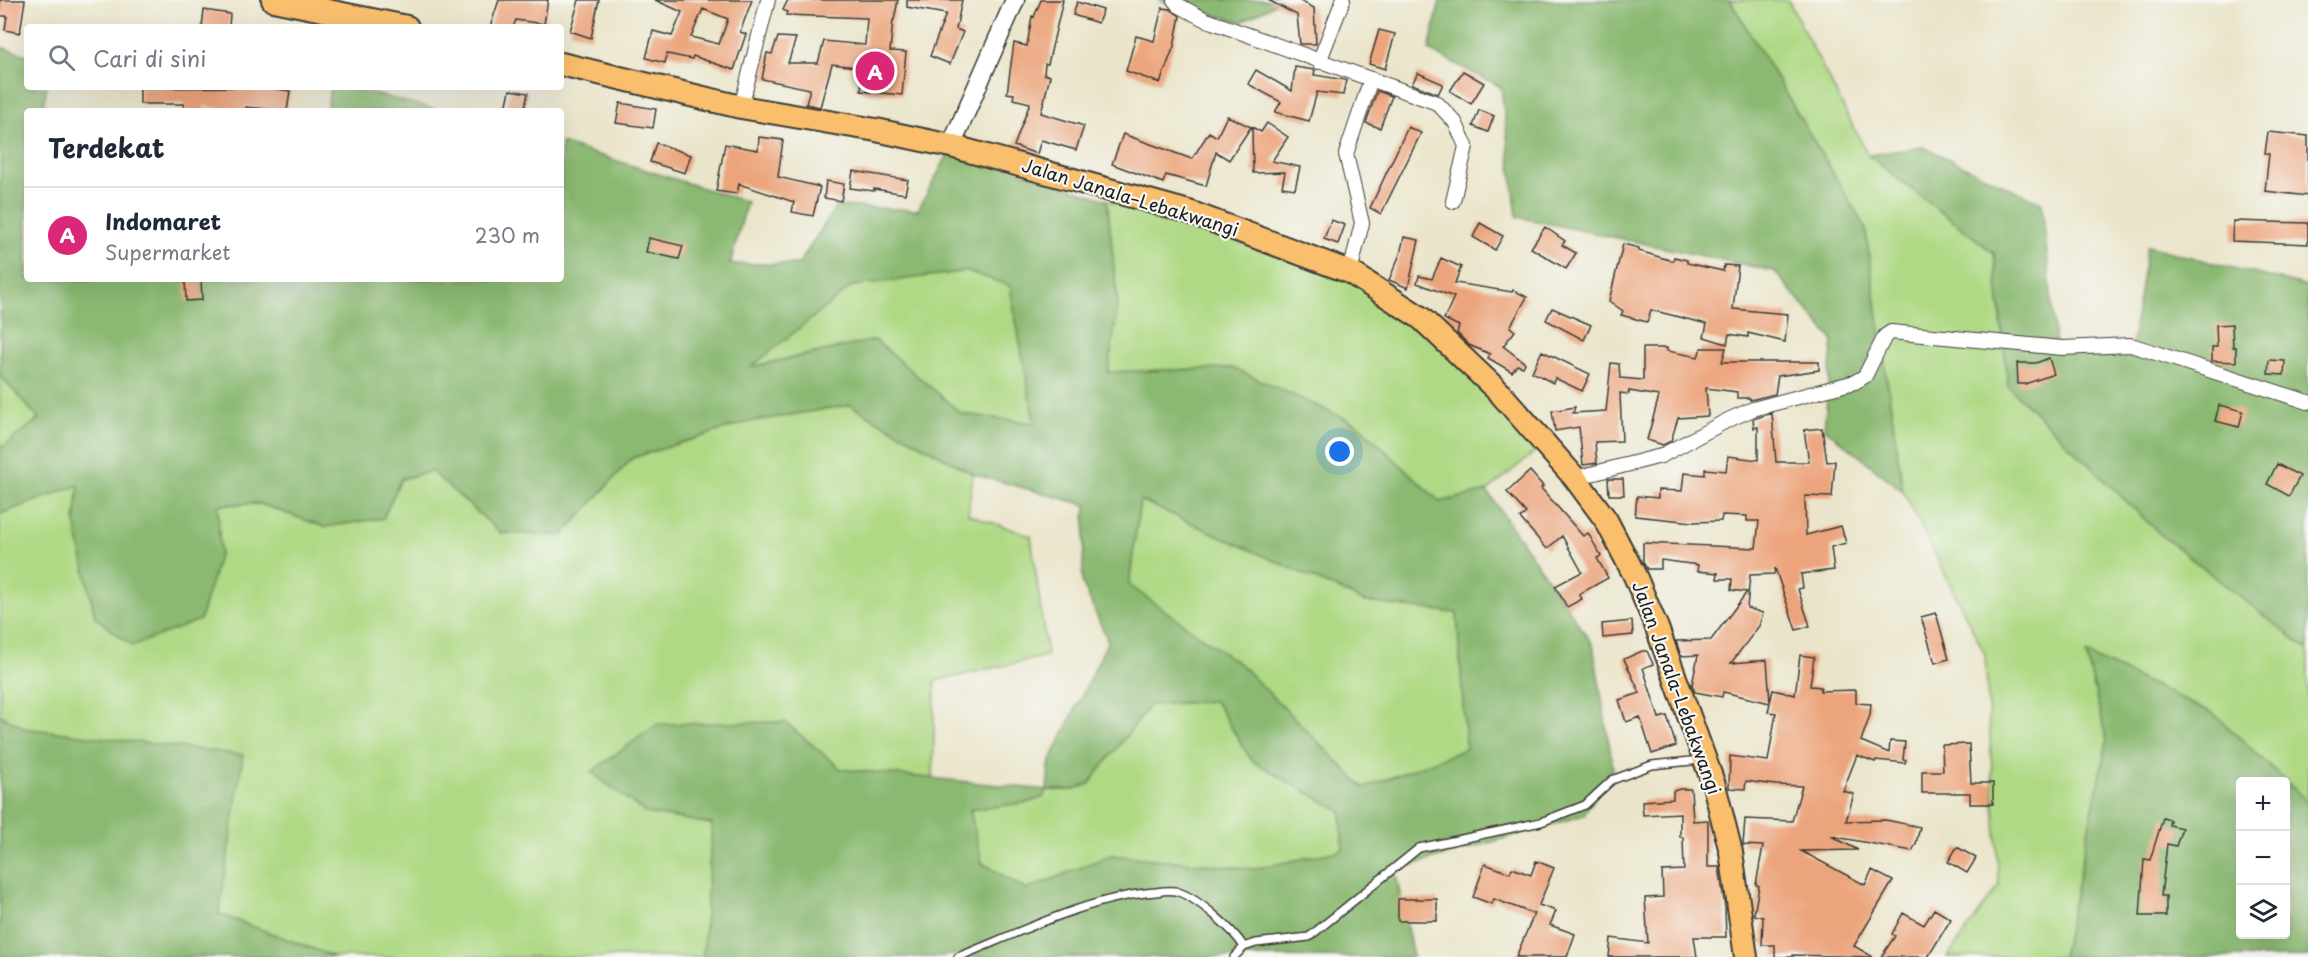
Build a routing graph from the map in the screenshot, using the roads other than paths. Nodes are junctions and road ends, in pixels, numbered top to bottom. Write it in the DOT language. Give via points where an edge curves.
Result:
graph roads {
  1 [pos="273,0"];
  2 [pos="768,0"];
  3 [pos="1015,0"];
  4 [pos="1174,0"];
  5 [pos="1343,0"];
  6 [pos="392,24"];
  7 [pos="1319,62"];
  8 [pos="564,65"];
  9 [pos="1371,79"];
  10 [pos="741,107"];
  11 [pos="951,146"];
  12 [pos="1453,201"];
  13 [pos="1350,272"];
  14 [pos="2308,402"];
  15 [pos="1575,478"];
  16 [pos="1704,760"];
  17 [pos="1244,947"];
  18 [pos="958,957"];
  19 [pos="1234,957"];
  20 [pos="1746,957"];
  1 -- 6 [label="main road"];
  2 -- 10 [label="street"];
  3 -- 11 [label="street"];
  4 -- 7 [label="street" via="1204,20"];
  5 -- 7 [label="street"];
  7 -- 9 [label="street"];
  8 -- 10 [label="main road, Jalan Janala–Lebakwangi"];
  9 -- 12 [label="street" via="1437,103 1455,122 1466,146"];
  9 -- 13 [label="street" via="1346,154 1362,223"];
  10 -- 11 [label="main road, Jalan Janala–Lebakwangi"];
  11 -- 13 [label="main road, Jalan Janala–Lebakwangi" via="1189,212"];
  13 -- 15 [label="main road, Jalan Janala–Lebakwangi" via="1421,318 1500,393"];
  14 -- 15 [label="street" via="2131,345 2062,348 1891,332 1866,376 1855,382 1753,409 1661,456"];
  15 -- 16 [label="main road, Jalan Janala–Lebakwangi" via="1606,520 1635,576"];
  16 -- 17 [label="lane" via="1652,765 1612,780 1585,805 1541,822 1419,848 1310,937"];
  16 -- 20 [label="main road, Jalan Janala–Lebakwangi" via="1731,852"];
  17 -- 18 [label="lane" via="1238,937 1193,898 1173,891 1135,893 1081,909"];
  17 -- 19 [label="lane"];
}
